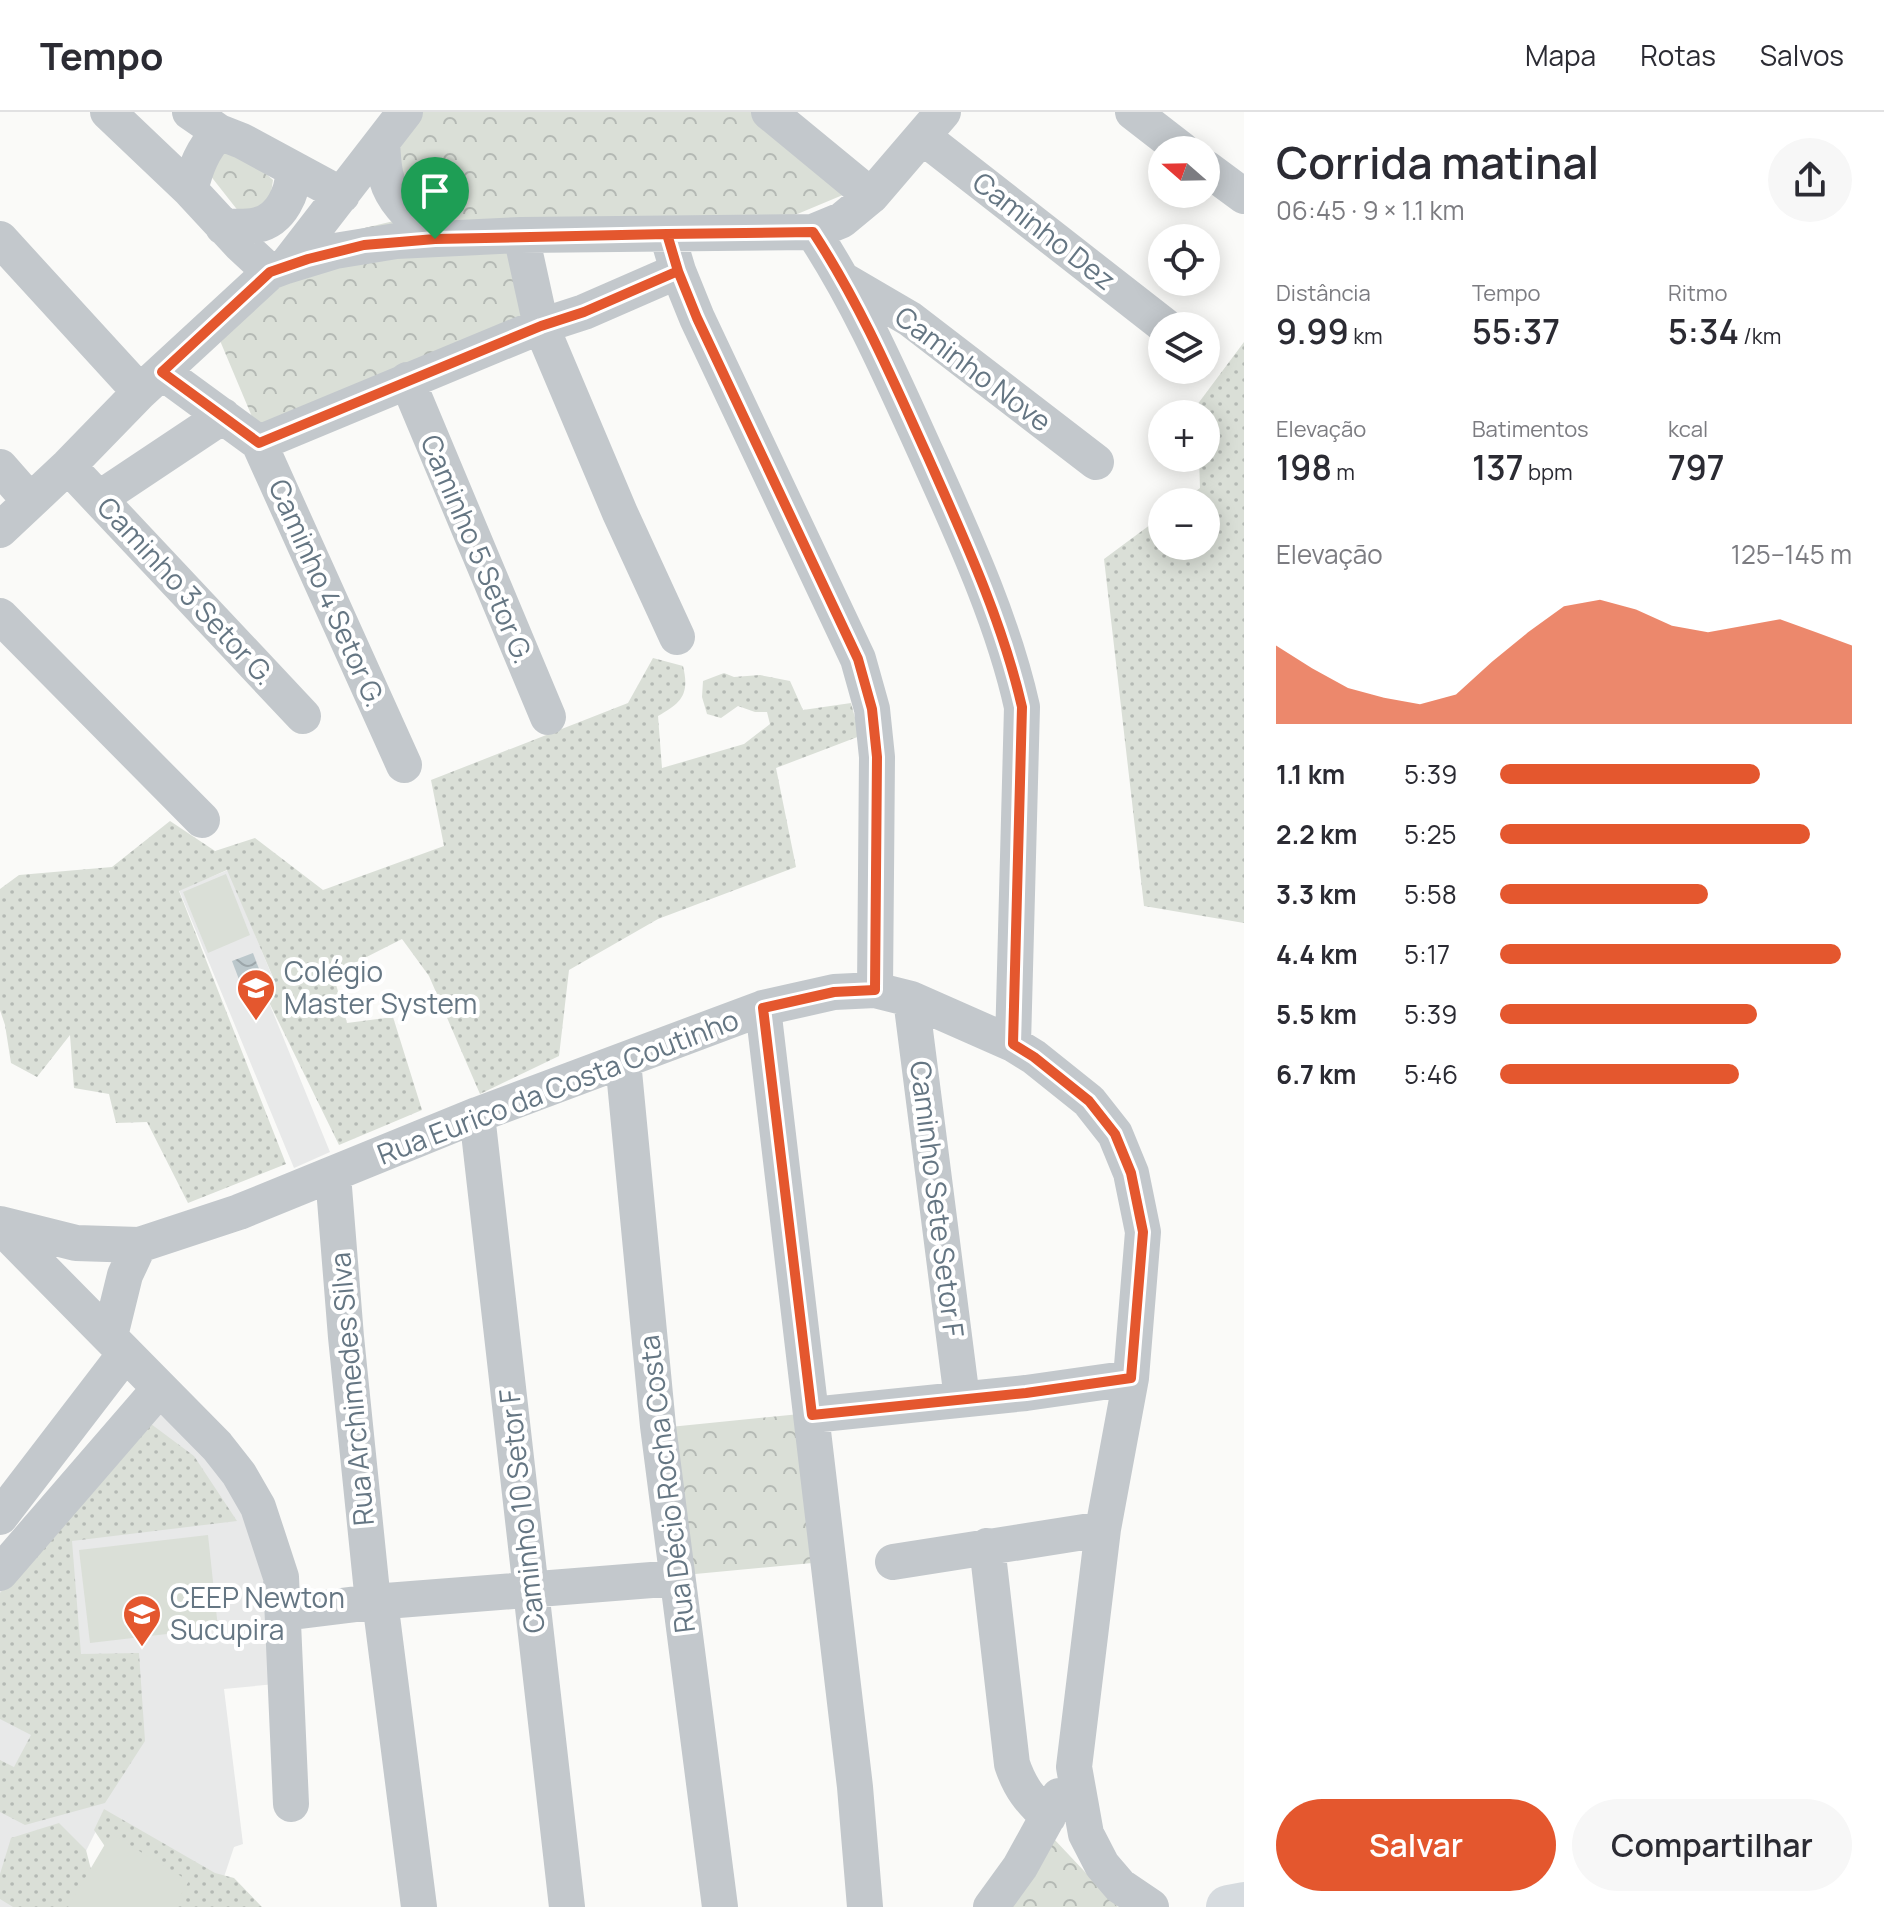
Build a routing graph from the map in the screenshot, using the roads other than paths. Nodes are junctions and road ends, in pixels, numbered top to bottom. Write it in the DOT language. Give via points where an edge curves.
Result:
graph roads {
  1 [pos="108,112"];
  2 [pos="405,112"];
  3 [pos="769,112"];
  4 [pos="1133,112"];
  5 [pos="204,122"];
  6 [pos="933,124"];
  7 [pos="1164,136"];
  8 [pos="382,142"];
  9 [pos="293,169"];
  10 [pos="1220,178"];
  11 [pos="190,190"];
  12 [pos="342,195"];
  13 [pos="871,196"];
  14 [pos="1244,196"];
  15 [pos="223,227"];
  16 [pos="813,232"];
  17 [pos="667,234"];
  18 [pos="521,235"];
  19 [pos="0,239"];
  20 [pos="435,239"];
  21 [pos="278,269"];
  22 [pos="678,271"];
  23 [pos="845,281"];
  24 [pos="1149,312"];
  25 [pos="541,326"];
  26 [pos="407,380"];
  27 [pos="151,382"];
  28 [pos="223,416"];
  29 [pos="259,443"];
  30 [pos="1096,462"];
  31 [pos="68,466"];
  32 [pos="0,467"];
  33 [pos="100,498"];
  34 [pos="29,500"];
  35 [pos="0,530"];
  36 [pos="0,616"];
  37 [pos="677,637"];
  38 [pos="303,716"];
  39 [pos="548,717"];
  40 [pos="404,765"];
  41 [pos="202,820"];
  42 [pos="875,990"];
  43 [pos="911,999"];
  44 [pos="763,1008"];
  45 [pos="1013,1044"];
  46 [pos="623,1061"];
  47 [pos="477,1115"];
  48 [pos="333,1175"];
  49 [pos="0,1225"];
  50 [pos="139,1245"];
  51 [pos="118,1345"];
  52 [pos="1131,1378"];
  53 [pos="160,1388"];
  54 [pos="962,1399"];
  55 [pos="812,1415"];
  56 [pos="0,1517"];
  57 [pos="1103,1529"];
  58 [pos="987,1546"];
  59 [pos="893,1562"];
  60 [pos="0,1573"];
  61 [pos="677,1578"];
  62 [pos="531,1591"];
  63 [pos="376,1602"];
  64 [pos="284,1613"];
  65 [pos="1074,1767"];
  66 [pos="291,1804"];
  67 [pos="1048,1817"];
  68 [pos="1244,1904"];
  69 [pos="419,1907"];
  70 [pos="567,1907"];
  71 [pos="720,1907"];
  72 [pos="865,1907"];
  73 [pos="991,1907"];
  74 [pos="1151,1907"];
  75 [pos="1228,1907"];
  1 -- 11 [label="street"];
  2 -- 8 [label="street"];
  3 -- 13 [label="street"];
  4 -- 7 [label="street"];
  5 -- 9 [label="street"];
  5 -- 11 [label="street" via="205,148"];
  6 -- 13 [label="street"];
  6 -- 24 [label="street, Caminho Dez"];
  8 -- 12 [label="street"];
  8 -- 20 [label="street" via="393,194"];
  9 -- 12 [label="street"];
  9 -- 15 [label="street" via="294,186 281,210 259,225"];
  10 -- 14 [label="street"];
  11 -- 15 [label="street"];
  12 -- 21 [label="street"];
  13 -- 16 [label="street" via="842,220"];
  15 -- 21 [label="street"];
  16 -- 17 [label="street"];
  16 -- 23 [label="street"];
  17 -- 18 [label="street"];
  17 -- 22 [label="street"];
  18 -- 20 [label="street"];
  18 -- 25 [label="street"];
  19 -- 27 [label="street, Caminho 4 Setor G."];
  20 -- 21 [label="street" via="364,245"];
  21 -- 27 [label="street"];
  22 -- 25 [label="street"];
  22 -- 42 [label="street" via="866,683 877,757"];
  23 -- 30 [label="street, Caminho Nove" via="910,319"];
  23 -- 45 [label="street" via="960,529 1022,707"];
  25 -- 26 [label="street"];
  25 -- 37 [label="street"];
  26 -- 29 [label="street"];
  26 -- 39 [label="street, Caminho 5 Setor G."];
  27 -- 28 [label="street, Caminho 4 Setor G."];
  27 -- 31 [label="street"];
  28 -- 29 [label="street, Caminho 4 Setor G."];
  28 -- 33 [label="street"];
  29 -- 40 [label="street, Caminho 4 Setor G."];
  31 -- 33 [label="street, Caminho 3 Setor G."];
  31 -- 34 [label="street"];
  32 -- 34 [label="street"];
  33 -- 38 [label="street, Caminho 3 Setor G."];
  34 -- 35 [label="street"];
  36 -- 41 [label="street"];
  42 -- 43 [label="street, Rua Eurico da Costa Coutinho"];
  42 -- 44 [label="street, Rua Eurico da Costa Coutinho" via="834,992"];
  43 -- 45 [label="street, Rua Eurico da Costa Coutinho"];
  43 -- 54 [label="street, Caminho Sete Setor F"];
  44 -- 46 [label="street, Rua Eurico da Costa Coutinho"];
  44 -- 55 [label="street"];
  45 -- 52 [label="street, Rua Eurico da Costa Coutinho" via="1089,1101 1115,1134 1131,1173 1143,1232"];
  46 -- 47 [label="street, Rua Eurico da Costa Coutinho"];
  46 -- 61 [label="street, Rua Décio Rocha Costa"];
  47 -- 48 [label="street, Rua Eurico da Costa Coutinho"];
  47 -- 62 [label="street, Caminho 10 Setor F"];
  48 -- 50 [label="street, Rua Eurico da Costa Coutinho"];
  48 -- 63 [label="street, Rua Archimedes Silva"];
  49 -- 50 [label="street, Rua Eurico da Costa Coutinho" via="76,1243"];
  49 -- 51 [label="street"];
  50 -- 51 [label="street" via="125,1275"];
  51 -- 53 [label="street"];
  51 -- 56 [label="street"];
  52 -- 54 [label="street"];
  52 -- 57 [label="street, Rua Eurico da Costa Coutinho"];
  53 -- 60 [label="street"];
  53 -- 64 [label="street" via="217,1446 258,1507 281,1577"];
  54 -- 55 [label="street"];
  55 -- 72 [label="street"];
  57 -- 58 [label="street"];
  57 -- 65 [label="street, Rua Eurico da Costa Coutinho"];
  58 -- 59 [label="street"];
  58 -- 67 [label="street" via="1012,1764 1027,1798"];
  61 -- 62 [label="street"];
  61 -- 71 [label="street, Rua Décio Rocha Costa"];
  62 -- 63 [label="street"];
  62 -- 70 [label="street, Caminho 10 Setor F"];
  63 -- 64 [label="street"];
  63 -- 69 [label="street, Rua Archimedes Silva"];
  64 -- 66 [label="street"];
  65 -- 67 [label="street, Rua Eurico da Costa Coutinho"];
  65 -- 74 [label="street, Rua Eurico da Costa Coutinho" via="1086,1834 1102,1865 1120,1886"];
  67 -- 73 [label="street, Rua Eurico da Costa Coutinho"];
  68 -- 75 [label="main road"];
}
